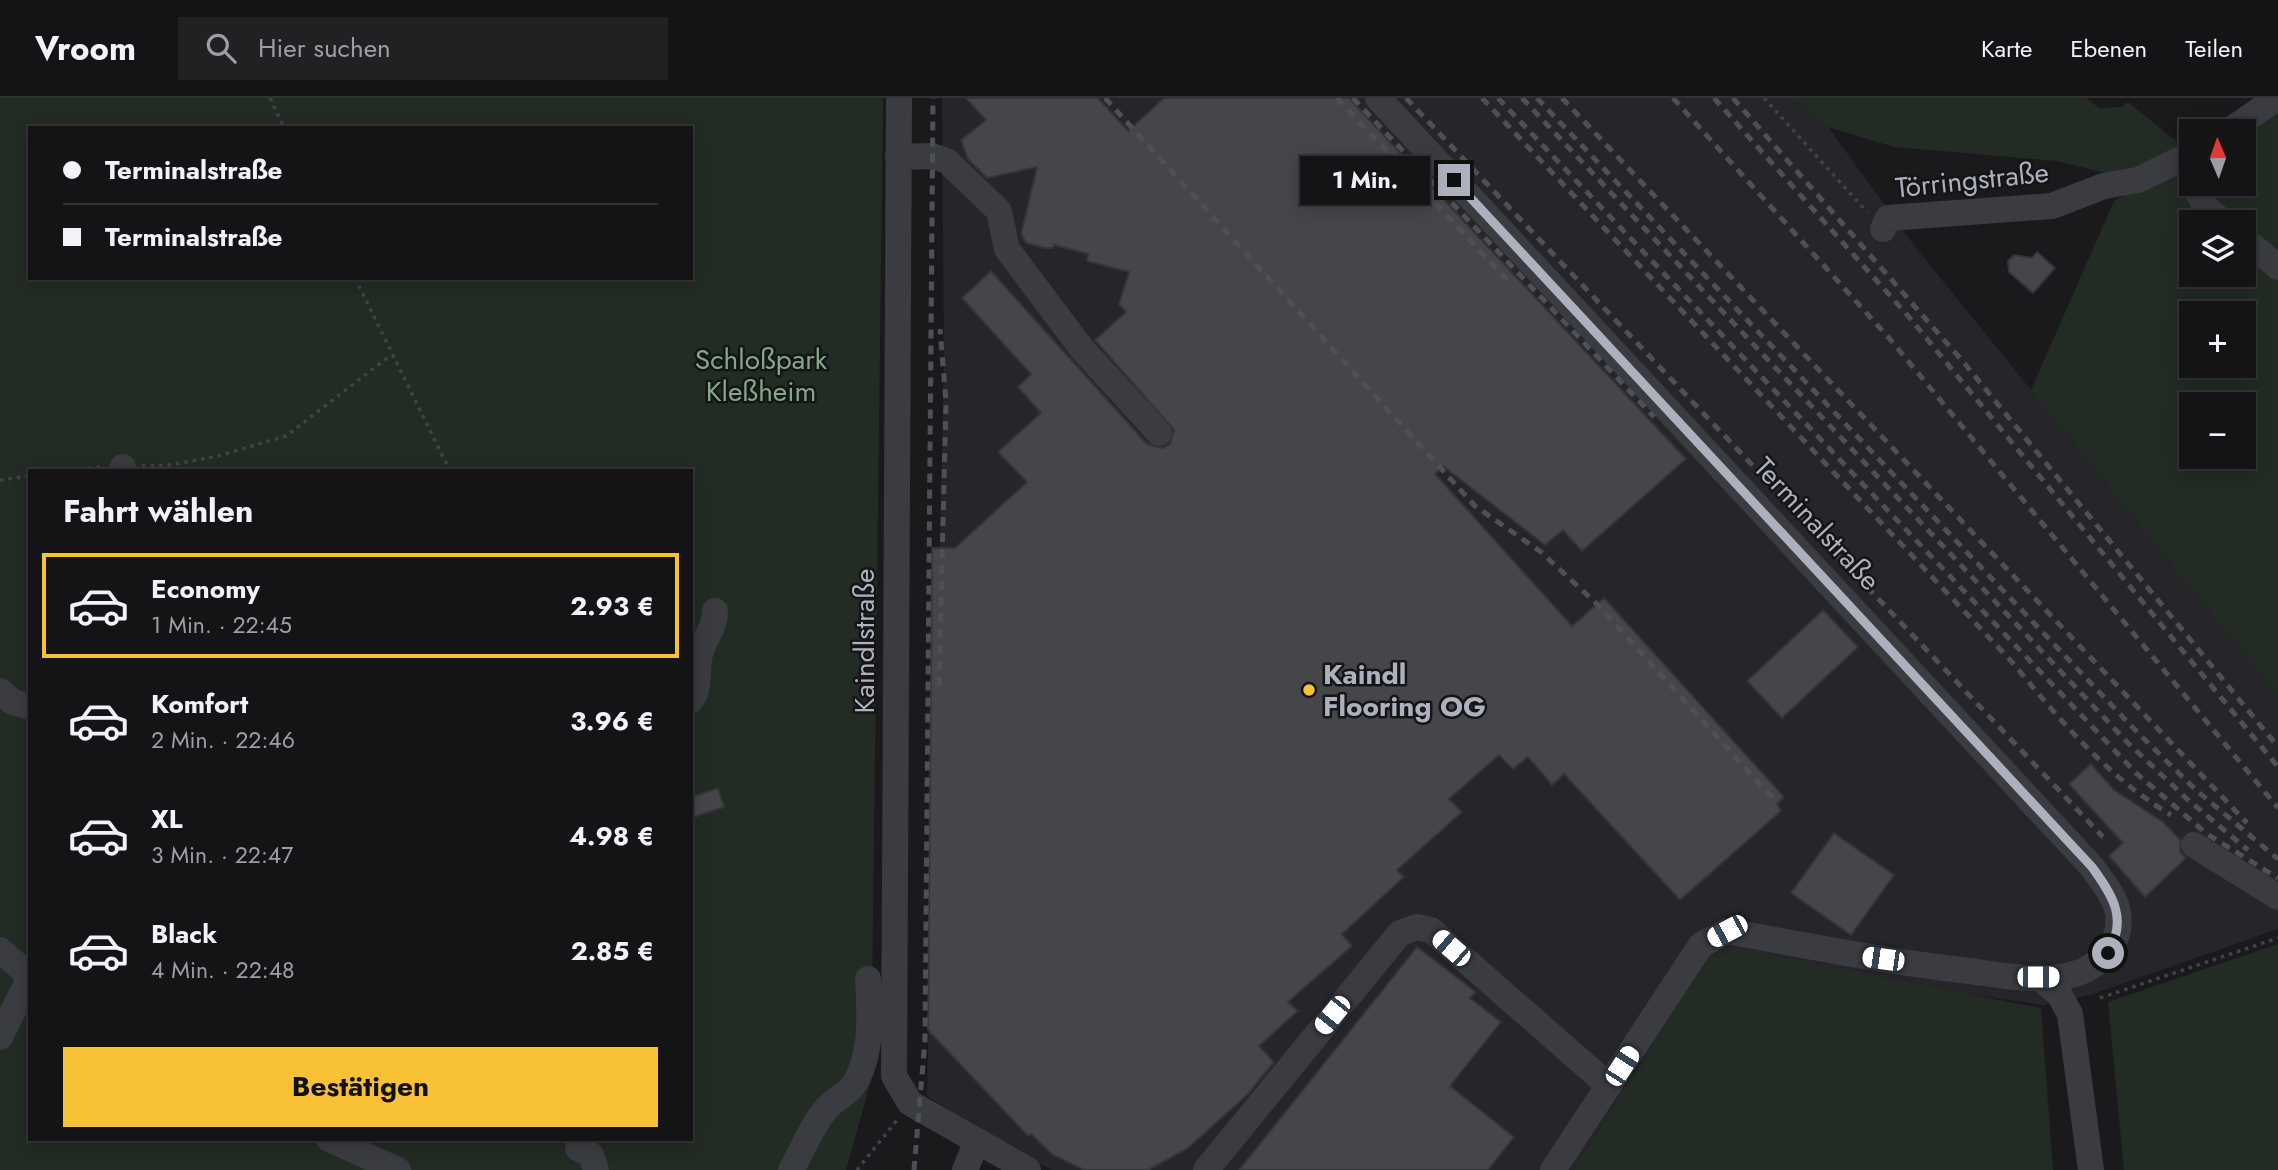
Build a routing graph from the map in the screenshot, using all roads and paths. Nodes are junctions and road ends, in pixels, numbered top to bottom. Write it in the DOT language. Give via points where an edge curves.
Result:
graph roads {
  1 [pos="270,98"];
  2 [pos="899,98"];
  3 [pos="1378,98"];
  4 [pos="1763,98"];
  5 [pos="2277,98"];
  6 [pos="2246,119"];
  7 [pos="283,126"];
  8 [pos="898,157"];
  9 [pos="2179,166"];
  10 [pos="1883,229"];
  11 [pos="2256,249"];
  12 [pos="2278,267"];
  13 [pos="356,280"];
  14 [pos="391,355"];
  15 [pos="1159,433"];
  16 [pos="123,469"];
  17 [pos="449,469"];
  18 [pos="28,476"];
  19 [pos="0,481"];
  20 [pos="715,611"];
  21 [pos="0,691"];
  22 [pos="693,694"];
  23 [pos="28,706"];
  24 [pos="2194,845"];
  25 [pos="2278,897"];
  26 [pos="2278,938"];
  27 [pos="0,950"];
  28 [pos="28,974"];
  29 [pos="2038,977"];
  30 [pos="868,979"];
  31 [pos="28,980"];
  32 [pos="2100,999"];
  33 [pos="0,1037"];
  34 [pos="1609,1086"];
  35 [pos="910,1103"];
  36 [pos="333,1141"];
  37 [pos="977,1141"];
  38 [pos="579,1148"];
  39 [pos="398,1170"];
  40 [pos="596,1170"];
  41 [pos="791,1170"];
  42 [pos="857,1170"];
  43 [pos="965,1170"];
  44 [pos="1028,1170"];
  45 [pos="1206,1170"];
  46 [pos="1553,1170"];
  47 [pos="2091,1170"];
  1 -- 7 [label="path"];
  2 -- 8 [label="street, Kaindlstraße"];
  3 -- 29 [label="street, Terminalstraße" via="2092,867 2118,912 2117,938 2090,968 2062,977"];
  4 -- 10 [label="path"];
  5 -- 6 [label="street"];
  8 -- 15 [label="street" via="932,156 947,161 999,211 1007,249 1082,349"];
  8 -- 35 [label="street, Kaindlstraße" via="893,1045 894,1076"];
  9 -- 10 [label="street, Törringstraße" via="2052,206 1888,218"];
  11 -- 12 [label="street"];
  13 -- 14 [label="path"];
  14 -- 16 [label="path" via="286,436 218,456"];
  14 -- 17 [label="path"];
  18 -- 19 [label="path"];
  20 -- 22 [label="street" via="715,624 699,655"];
  21 -- 23 [label="street"];
  24 -- 25 [label="street"];
  26 -- 32 [label="path"];
  27 -- 28 [label="street"];
  29 -- 34 [label="street, Terminalstraße" via="1926,965 1727,931 1701,945"];
  29 -- 47 [label="street" via="2059,995 2070,1014"];
  30 -- 41 [label="street" via="869,1016 862,1066 852,1087 827,1108 810,1132"];
  31 -- 33 [label="street"];
  34 -- 45 [label="street" via="1431,930 1417,927 1400,933"];
  34 -- 46 [label="street, Terminalstraße"];
  35 -- 37 [label="street"];
  35 -- 42 [label="path"];
  36 -- 39 [label="street"];
  37 -- 43 [label="street"];
  37 -- 44 [label="street"];
  38 -- 40 [label="street" via="591,1155"];
}
